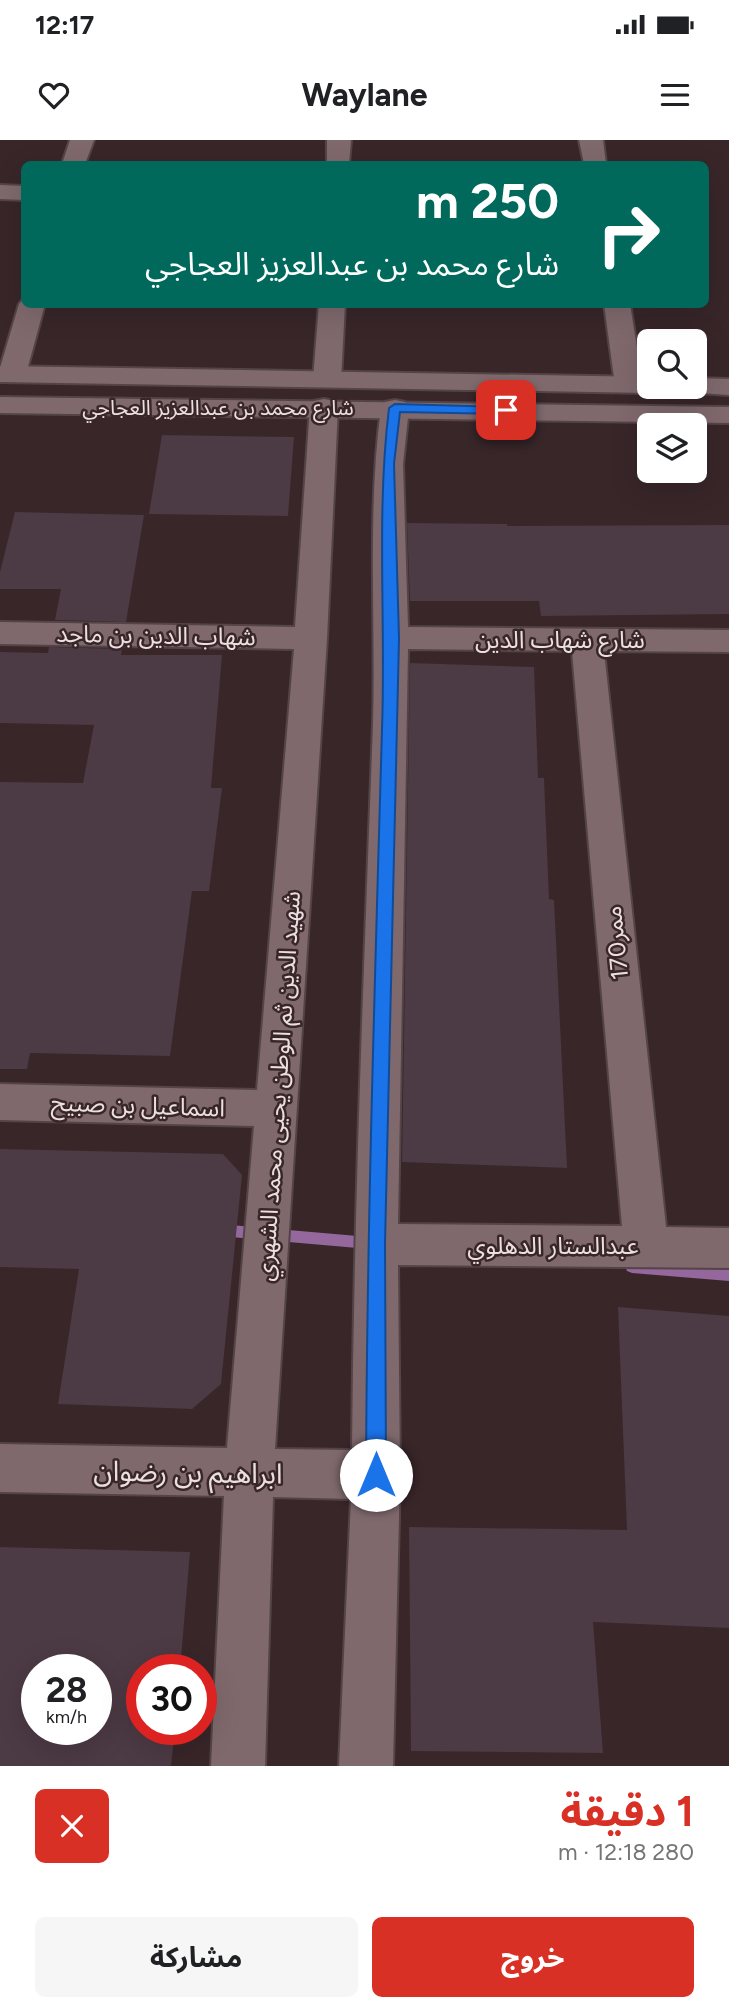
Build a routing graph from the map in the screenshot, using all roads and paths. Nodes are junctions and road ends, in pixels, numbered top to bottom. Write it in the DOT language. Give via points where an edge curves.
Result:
graph roads {
  1 [pos="82,140"];
  2 [pos="339,140"];
  3 [pos="591,140"];
  4 [pos="75,161"];
  5 [pos="338,161"];
  6 [pos="594,161"];
  7 [pos="0,192"];
  8 [pos="21,193"];
  9 [pos="31,308"];
  10 [pos="331,308"];
  11 [pos="618,308"];
  12 [pos="6,374"];
  13 [pos="637,378"];
  14 [pos="637,385"];
  15 [pos="707,386"];
  16 [pos="729,387"];
  17 [pos="326,393"];
  18 [pos="0,405"];
  19 [pos="395,408"];
  20 [pos="729,415"];
  21 [pos="0,633"];
  22 [pos="311,638"];
  23 [pos="392,638"];
  24 [pos="587,640"];
  25 [pos="729,641"];
  26 [pos="0,1102"];
  27 [pos="276,1109"];
  28 [pos="376,1244"];
  29 [pos="646,1245"];
  30 [pos="729,1248"];
  31 [pos="0,1468"];
  32 [pos="249,1473"];
  33 [pos="376,1475"];
  34 [pos="238,1766"];
  35 [pos="366,1766"];
  1 -- 4 [label="street"];
  2 -- 5 [label="street"];
  3 -- 6 [label="street"];
  7 -- 8 [label="street"];
  9 -- 12 [label="street"];
  10 -- 17 [label="street, شهيد الدين ثم الوطن يحيى محمد الشهري"];
  11 -- 13 [label="street"];
  12 -- 17 [label="street, شارع محمد بن عبدالعزيز العجاجي"];
  14 -- 17 [label="street, شارع محمد بن عبدالعزيز العجاجي"];
  15 -- 16 [label="street"];
  17 -- 18 [label="street, شارع محمد بن عبدالعزيز العجاجي"];
  17 -- 19 [label="street, شارع محمد بن عبدالعزيز العجاجي"];
  17 -- 22 [label="street, شهيد الدين ثم الوطن يحيى محمد الشهري"];
  19 -- 20 [label="street, شارع محمد بن عبدالعزيز العجاجي"];
  19 -- 23 [label="street" via="388,464"];
  21 -- 22 [label="street, شهاب الدين بن ماجد"];
  22 -- 27 [label="street, شهيد الدين ثم الوطن يحيى محمد الشهري"];
  23 -- 24 [label="street, شارع شهاب الدين"];
  23 -- 28 [label="street"];
  24 -- 25 [label="street, شارع شهاب الدين"];
  24 -- 29 [label="street, ممر170"];
  26 -- 27 [label="street, اسماعيل بن صبيح"];
  27 -- 32 [label="street, شهيد الدين ثم الوطن يحيى محمد الشهري"];
  28 -- 29 [label="street, عبدالستار الدهلوي"];
  28 -- 33 [label="street"];
  29 -- 30 [label="street, عبدالستار الدهلوي"];
  31 -- 32 [label="street, ابراهيم بن رضوان"];
  32 -- 33 [label="street, ابراهيم بن رضوان"];
  32 -- 34 [label="street, شهيد الدين ثم الوطن يحيى محمد الشهري"];
  33 -- 35 [label="street"];
}
